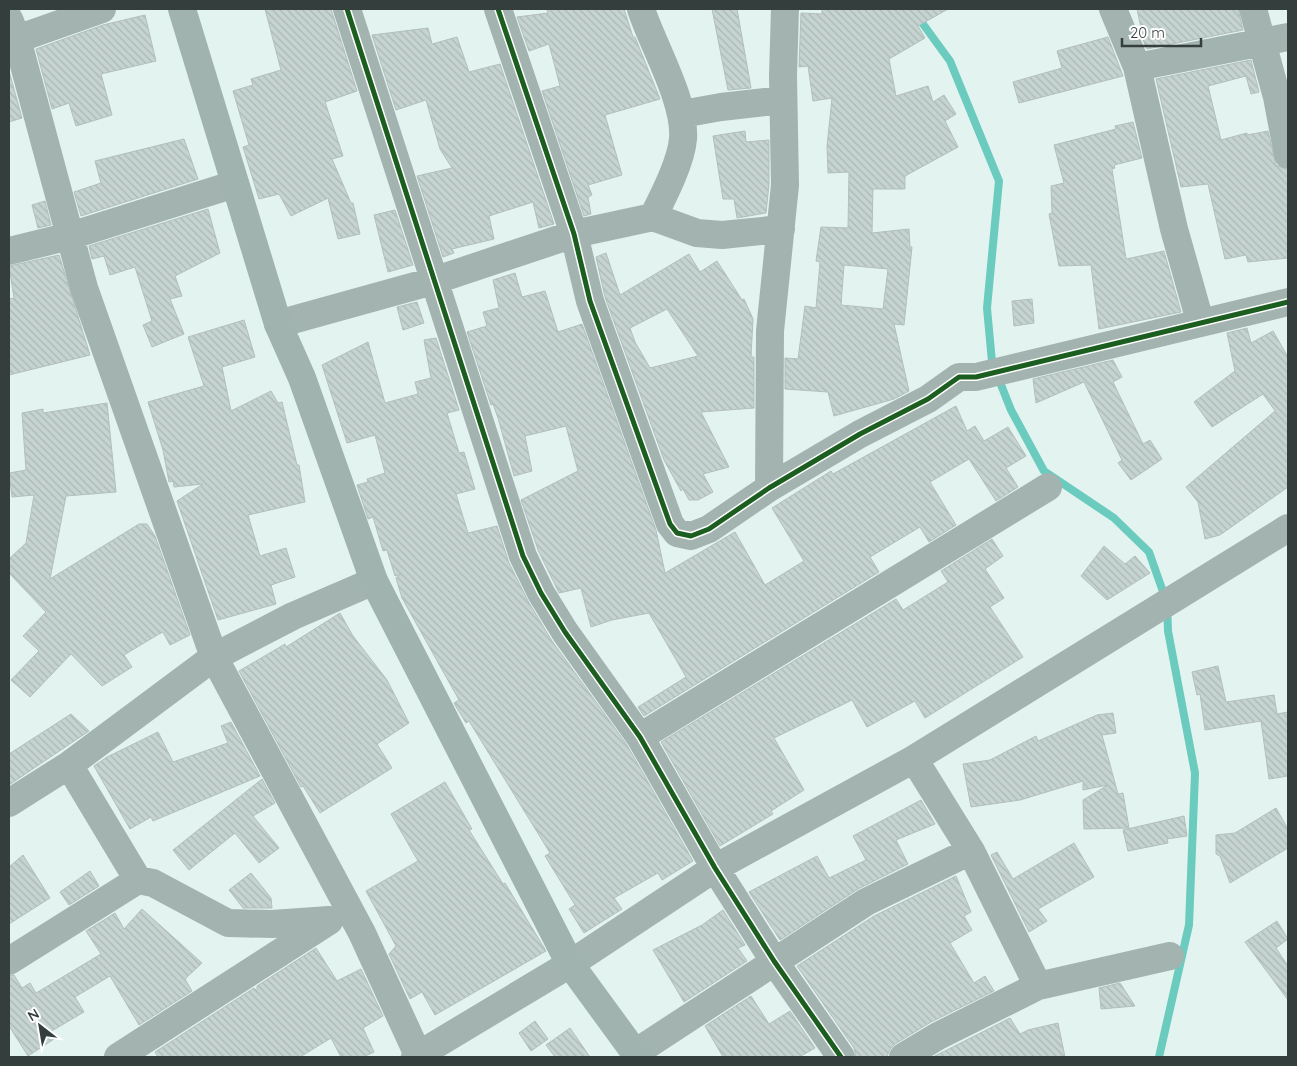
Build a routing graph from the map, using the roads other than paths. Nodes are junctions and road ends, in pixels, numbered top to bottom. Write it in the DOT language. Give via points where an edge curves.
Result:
graph roads {
  1 [pos="102,9"];
  2 [pos="182,9"];
  3 [pos="347,9"];
  4 [pos="498,9"];
  5 [pos="641,9"];
  6 [pos="785,9"];
  7 [pos="1113,9"];
  8 [pos="1253,9"];
  9 [pos="13,29"];
  10 [pos="1288,37"];
  11 [pos="1262,44"];
  12 [pos="1137,67"];
  13 [pos="783,100"];
  14 [pos="682,114"];
  15 [pos="1288,155"];
  16 [pos="235,184"];
  17 [pos="653,216"];
  18 [pos="781,229"];
  19 [pos="574,234"];
  20 [pos="70,236"];
  21 [pos="9,251"];
  22 [pos="433,281"];
  23 [pos="1288,302"];
  24 [pos="1200,321"];
  25 [pos="278,324"];
  26 [pos="1048,487"];
  27 [pos="769,488"];
  28 [pos="1288,528"];
  29 [pos="374,580"];
  30 [pos="214,657"];
  31 [pos="640,737"];
  32 [pos="914,759"];
  33 [pos="70,765"];
  34 [pos="9,803"];
  35 [pos="971,852"];
  36 [pos="715,868"];
  37 [pos="138,880"];
  38 [pos="339,914"];
  39 [pos="1170,956"];
  40 [pos="9,961"];
  41 [pos="774,961"];
  42 [pos="570,964"];
  43 [pos="1038,986"];
  44 [pos="637,1055"];
  45 [pos="416,1056"];
  46 [pos="118,1057"];
  47 [pos="841,1057"];
  48 [pos="903,1057"];
  1 -- 9 [label="street"];
  2 -- 16 [label="street"];
  3 -- 22 [label="street"];
  4 -- 19 [label="street"];
  5 -- 14 [label="street"];
  6 -- 13 [label="street"];
  7 -- 12 [label="street"];
  8 -- 11 [label="street"];
  9 -- 20 [label="street"];
  10 -- 11 [label="street"];
  11 -- 12 [label="street"];
  11 -- 15 [label="street" via="1277,97"];
  12 -- 24 [label="street" via="1174,229"];
  13 -- 14 [label="street"];
  13 -- 18 [label="street" via="785,186"];
  14 -- 17 [label="street" via="683,140"];
  16 -- 20 [label="street"];
  16 -- 25 [label="street"];
  17 -- 18 [label="street" via="697,233 722,235"];
  17 -- 19 [label="street"];
  18 -- 27 [label="street" via="770,331"];
  19 -- 22 [label="street"];
  19 -- 27 [label="street" via="590,301 670,524 677,533 691,536 709,530"];
  20 -- 21 [label="street"];
  20 -- 30 [label="street" via="84,288"];
  22 -- 25 [label="street"];
  22 -- 31 [label="street" via="523,556 565,632"];
  23 -- 24 [label="street"];
  24 -- 27 [label="street" via="1020,366 959,377 928,399 860,434"];
  25 -- 29 [label="street" via="302,378"];
  26 -- 31 [label="street"];
  28 -- 32 [label="street"];
  29 -- 30 [label="street" via="293,616"];
  29 -- 42 [label="street"];
  30 -- 33 [label="street"];
  30 -- 38 [label="street"];
  31 -- 36 [label="street"];
  32 -- 35 [label="street"];
  32 -- 36 [label="street"];
  33 -- 34 [label="street"];
  33 -- 37 [label="street"];
  35 -- 41 [label="street" via="866,902"];
  35 -- 43 [label="street"];
  36 -- 41 [label="street"];
  36 -- 42 [label="street"];
  37 -- 38 [label="street" via="153,883 228,923 272,924"];
  37 -- 40 [label="street"];
  38 -- 45 [label="street"];
  38 -- 46 [label="street"];
  39 -- 43 [label="street"];
  41 -- 44 [label="street"];
  41 -- 47 [label="street"];
  42 -- 44 [label="street"];
  42 -- 45 [label="street"];
  43 -- 48 [label="street"];
}
